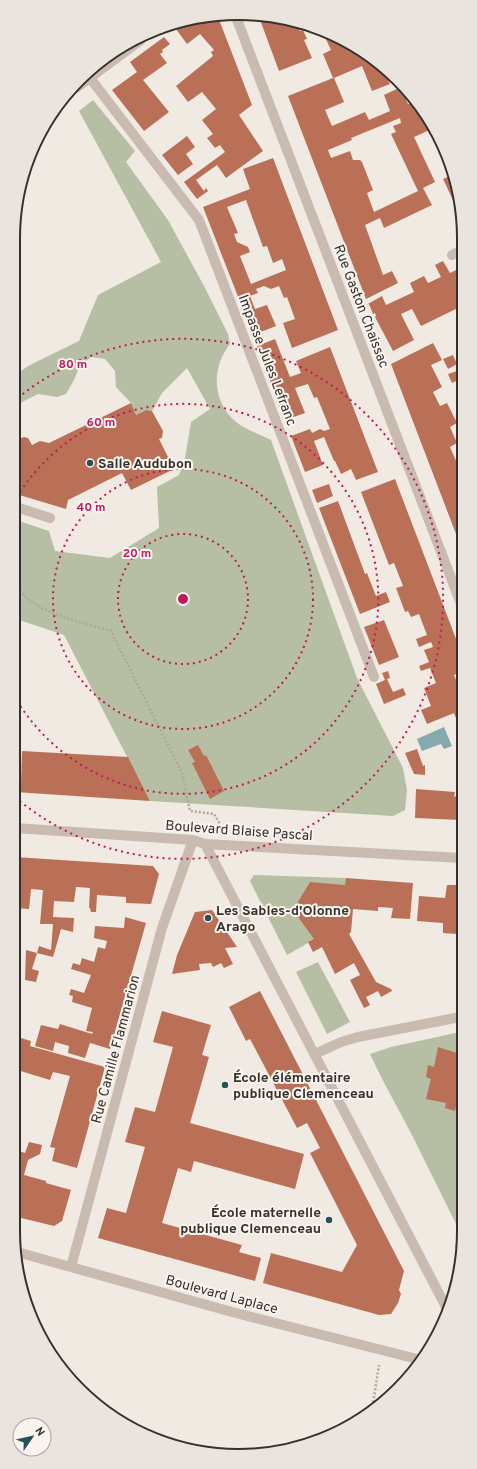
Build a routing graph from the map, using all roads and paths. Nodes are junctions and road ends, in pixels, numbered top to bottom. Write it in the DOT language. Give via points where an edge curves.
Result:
graph roads {
  1 [pos="237,20"];
  2 [pos="128,50"];
  3 [pos="90,78"];
  4 [pos="457,252"];
  5 [pos="452,255"];
  6 [pos="20,508"];
  7 [pos="50,518"];
  8 [pos="20,590"];
  9 [pos="457,594"];
  10 [pos="374,677"];
  11 [pos="220,824"];
  12 [pos="20,828"];
  13 [pos="193,840"];
  14 [pos="206,844"];
  15 [pos="457,858"];
  16 [pos="457,1018"];
  17 [pos="315,1054"];
  18 [pos="21,1253"];
  19 [pos="71,1267"];
  20 [pos="444,1303"];
  21 [pos="382,1349"];
  22 [pos="416,1358"];
  23 [pos="373,1403"];
  1 -- 9 [label="street, Rue Gaston Chaissac"];
  2 -- 3 [label="street"];
  3 -- 10 [label="street, Impasse Jules Lefranc" via="199,220"];
  4 -- 5 [label="street"];
  6 -- 7 [label="street"];
  8 -- 11 [label="path" via="26,598 48,611 111,631 182,773 190,811 214,814"];
  12 -- 13 [label="street, Boulevard Blaise Pascal"];
  13 -- 14 [label="street, Boulevard Blaise Pascal"];
  13 -- 19 [label="street, Rue Camille Flammarion" via="162,928"];
  14 -- 15 [label="street, Boulevard Blaise Pascal"];
  14 -- 17 [label="street"];
  16 -- 17 [label="street" via="358,1037"];
  17 -- 20 [label="street"];
  18 -- 19 [label="street, Boulevard Laplace"];
  19 -- 21 [label="street, Boulevard Laplace" via="225,1310"];
  21 -- 22 [label="street, Boulevard Laplace"];
  21 -- 23 [label="path"];
}
